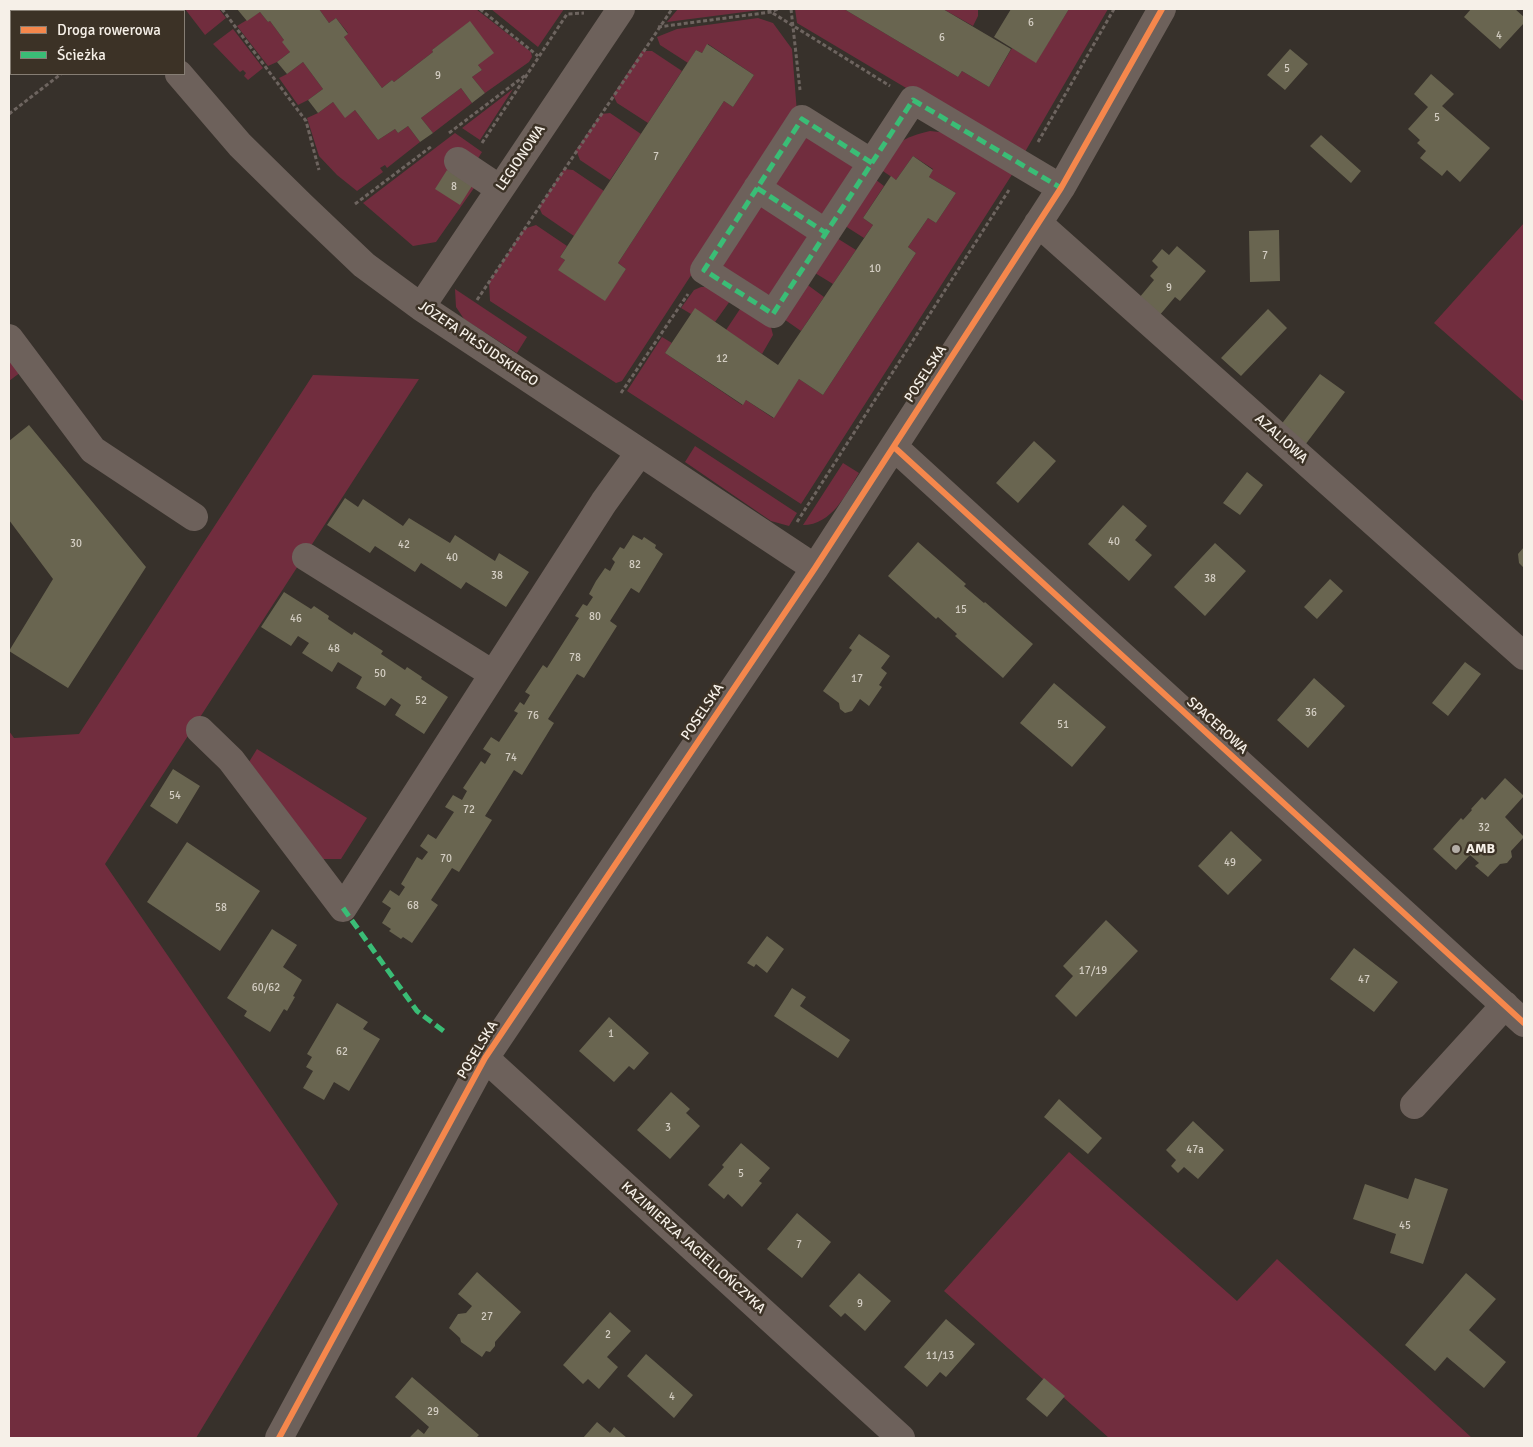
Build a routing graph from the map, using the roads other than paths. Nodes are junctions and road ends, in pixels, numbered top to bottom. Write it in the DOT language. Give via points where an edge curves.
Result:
graph roads {
  1 [pos="621,9"];
  2 [pos="1162,9"];
  3 [pos="180,75"];
  4 [pos="458,161"];
  5 [pos="872,163"];
  6 [pos="500,188"];
  7 [pos="757,188"];
  8 [pos="1062,188"];
  9 [pos="1038,223"];
  10 [pos="826,233"];
  11 [pos="421,307"];
  12 [pos="9,338"];
  13 [pos="894,447"];
  14 [pos="640,452"];
  15 [pos="194,517"];
  16 [pos="306,557"];
  17 [pos="815,568"];
  18 [pos="1524,656"];
  19 [pos="493,674"];
  20 [pos="200,730"];
  21 [pos="1504,1005"];
  22 [pos="1524,1023"];
  23 [pos="486,1058"];
  24 [pos="1414,1105"];
  25 [pos="279,1438"];
  26 [pos="901,1438"];
  1 -- 6 [label="street, LEGIONOWA"];
  2 -- 8 [label="street, POSELSKA"];
  3 -- 11 [label="street, JÓZEFA PIŁSUDSKIEGO" via="240,145 300,205 364,265"];
  4 -- 6 [label="street"];
  5 -- 7 [label="street" via="802,119"];
  5 -- 8 [label="street" via="913,100"];
  5 -- 10 [label="street"];
  6 -- 11 [label="street, LEGIONOWA"];
  7 -- 10 [label="street"];
  7 -- 10 [label="street" via="704,270 773,314"];
  8 -- 9 [label="street, POSELSKA"];
  9 -- 13 [label="street, POSELSKA"];
  9 -- 18 [label="street, AZALIOWA"];
  11 -- 14 [label="street, JÓZEFA PIŁSUDSKIEGO"];
  12 -- 15 [label="street" via="93,450"];
  13 -- 17 [label="street, POSELSKA"];
  13 -- 21 [label="street, SPACEROWA"];
  14 -- 17 [label="street, JÓZEFA PIŁSUDSKIEGO"];
  14 -- 19 [label="street"];
  16 -- 19 [label="street"];
  17 -- 23 [label="street, POSELSKA"];
  19 -- 20 [label="street" via="344,908 231,760"];
  21 -- 22 [label="street, SPACEROWA"];
  21 -- 24 [label="street"];
  23 -- 25 [label="street, POSELSKA"];
  23 -- 26 [label="street, KAZIMIERZA JAGIELLOŃCZYKA"];
}
